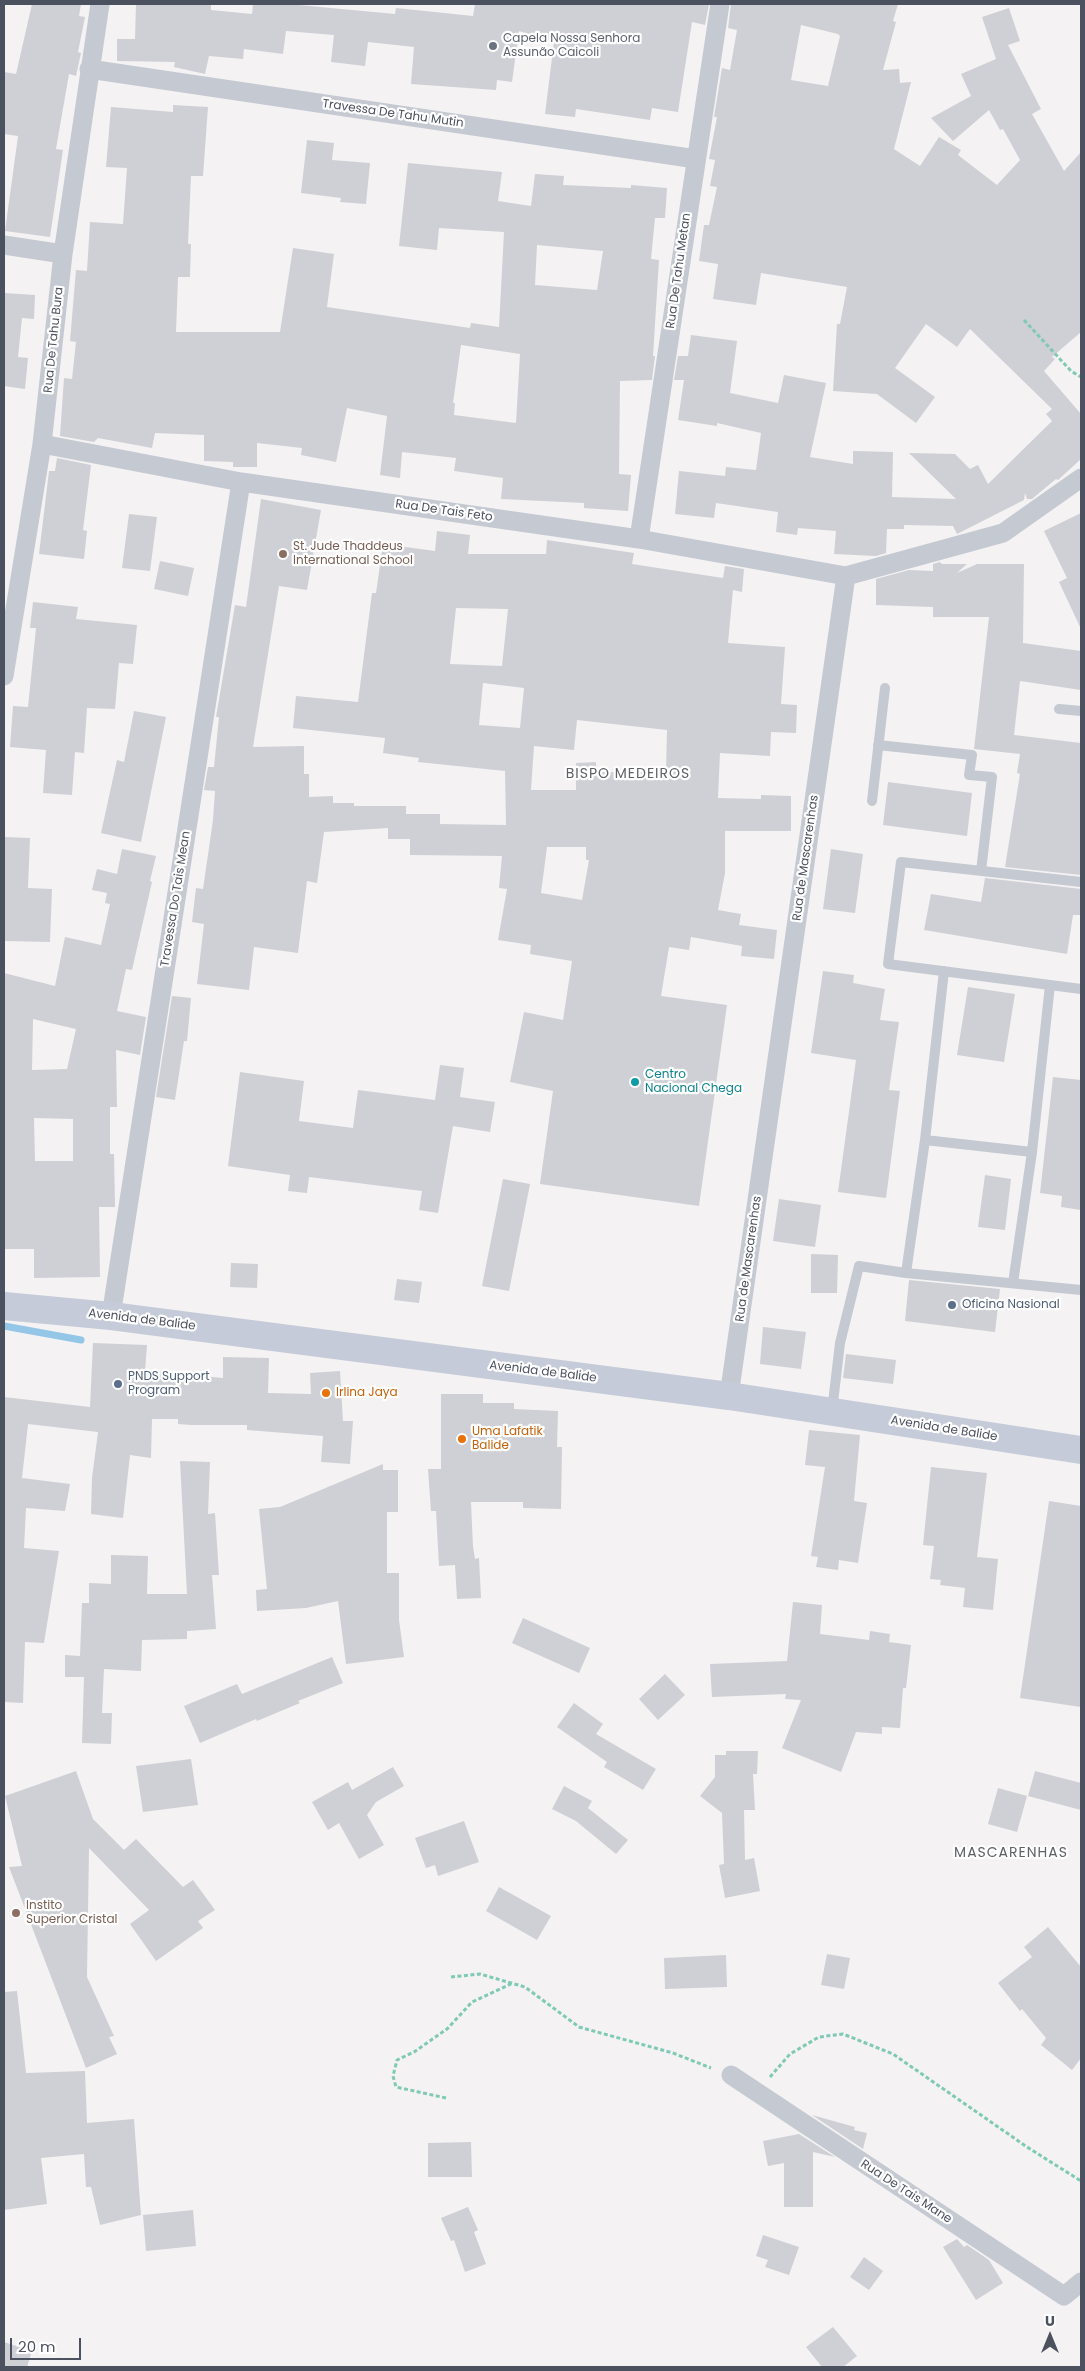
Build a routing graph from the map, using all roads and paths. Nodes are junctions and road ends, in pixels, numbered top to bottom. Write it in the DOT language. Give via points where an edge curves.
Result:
graph roads {
  1 [pos="100,4"];
  2 [pos="720,4"];
  3 [pos="90,69"];
  4 [pos="696,159"];
  5 [pos="4,245"];
  6 [pos="63,254"];
  7 [pos="1024,320"];
  8 [pos="1081,377"];
  9 [pos="42,444"];
  10 [pos="1081,478"];
  11 [pos="241,482"];
  12 [pos="639,539"];
  13 [pos="846,576"];
  14 [pos="4,676"];
  15 [pos="885,688"];
  16 [pos="1059,709"];
  17 [pos="1081,711"];
  18 [pos="878,745"];
  19 [pos="872,801"];
  20 [pos="981,871"];
  21 [pos="1081,882"];
  22 [pos="944,971"];
  23 [pos="1050,985"];
  24 [pos="1081,989"];
  25 [pos="925,1140"];
  26 [pos="1032,1152"];
  27 [pos="906,1273"];
  28 [pos="1013,1282"];
  29 [pos="1081,1290"];
  30 [pos="4,1306"];
  31 [pos="112,1316"];
  32 [pos="729,1396"];
  33 [pos="832,1412"];
  34 [pos="1081,1450"];
  35 [pos="451,1977"];
  36 [pos="512,1984"];
  37 [pos="731,2076"];
  38 [pos="446,2098"];
  39 [pos="1081,2181"];
  40 [pos="1081,2282"];
  1 -- 3 [label="street, Rua De Tahu Bura"];
  2 -- 4 [label="street, Rua De Tahu Metan"];
  3 -- 4 [label="street, Travessa De Tahu Mutin"];
  3 -- 6 [label="street, Rua De Tahu Bura"];
  4 -- 12 [label="street, Rua De Tahu Metan"];
  5 -- 6 [label="street"];
  6 -- 9 [label="street, Rua De Tahu Bura"];
  7 -- 8 [label="path"];
  9 -- 11 [label="street, Rua De Tais Feto"];
  9 -- 14 [label="street, Rua De Tahu Bura"];
  10 -- 13 [label="street" via="1003,533"];
  11 -- 12 [label="street, Rua De Tais Feto"];
  11 -- 31 [label="street, Travessa Do Tais Mean"];
  12 -- 13 [label="street, Rua De Tais Feto"];
  13 -- 32 [label="street, Rua de Mascarenhas"];
  15 -- 18 [label="lane"];
  16 -- 17 [label="lane"];
  18 -- 19 [label="lane"];
  18 -- 20 [label="lane" via="972,755 969,774 992,777"];
  20 -- 21 [label="lane"];
  20 -- 22 [label="lane" via="901,862 888,964"];
  22 -- 23 [label="lane"];
  22 -- 25 [label="lane"];
  23 -- 24 [label="lane"];
  23 -- 26 [label="lane"];
  25 -- 26 [label="lane"];
  25 -- 27 [label="lane"];
  26 -- 28 [label="lane"];
  27 -- 28 [label="lane"];
  27 -- 33 [label="lane" via="860,1266 840,1343"];
  28 -- 29 [label="lane"];
  30 -- 31 [label="main road, Avenida de Balide"];
  31 -- 32 [label="main road, Avenida de Balide"];
  32 -- 33 [label="main road, Avenida de Balide"];
  33 -- 34 [label="main road, Avenida de Balide"];
  35 -- 36 [label="path" via="480,1974"];
  36 -- 37 [label="path" via="525,1987 579,2027 673,2052"];
  36 -- 38 [label="path" via="472,2002 447,2029 397,2060 393,2076 396,2087"];
  37 -- 39 [label="path" via="770,2078 790,2054 819,2037 843,2034 892,2054"];
  37 -- 40 [label="street, Rua De Tais Mane" via="1064,2296"];
}
